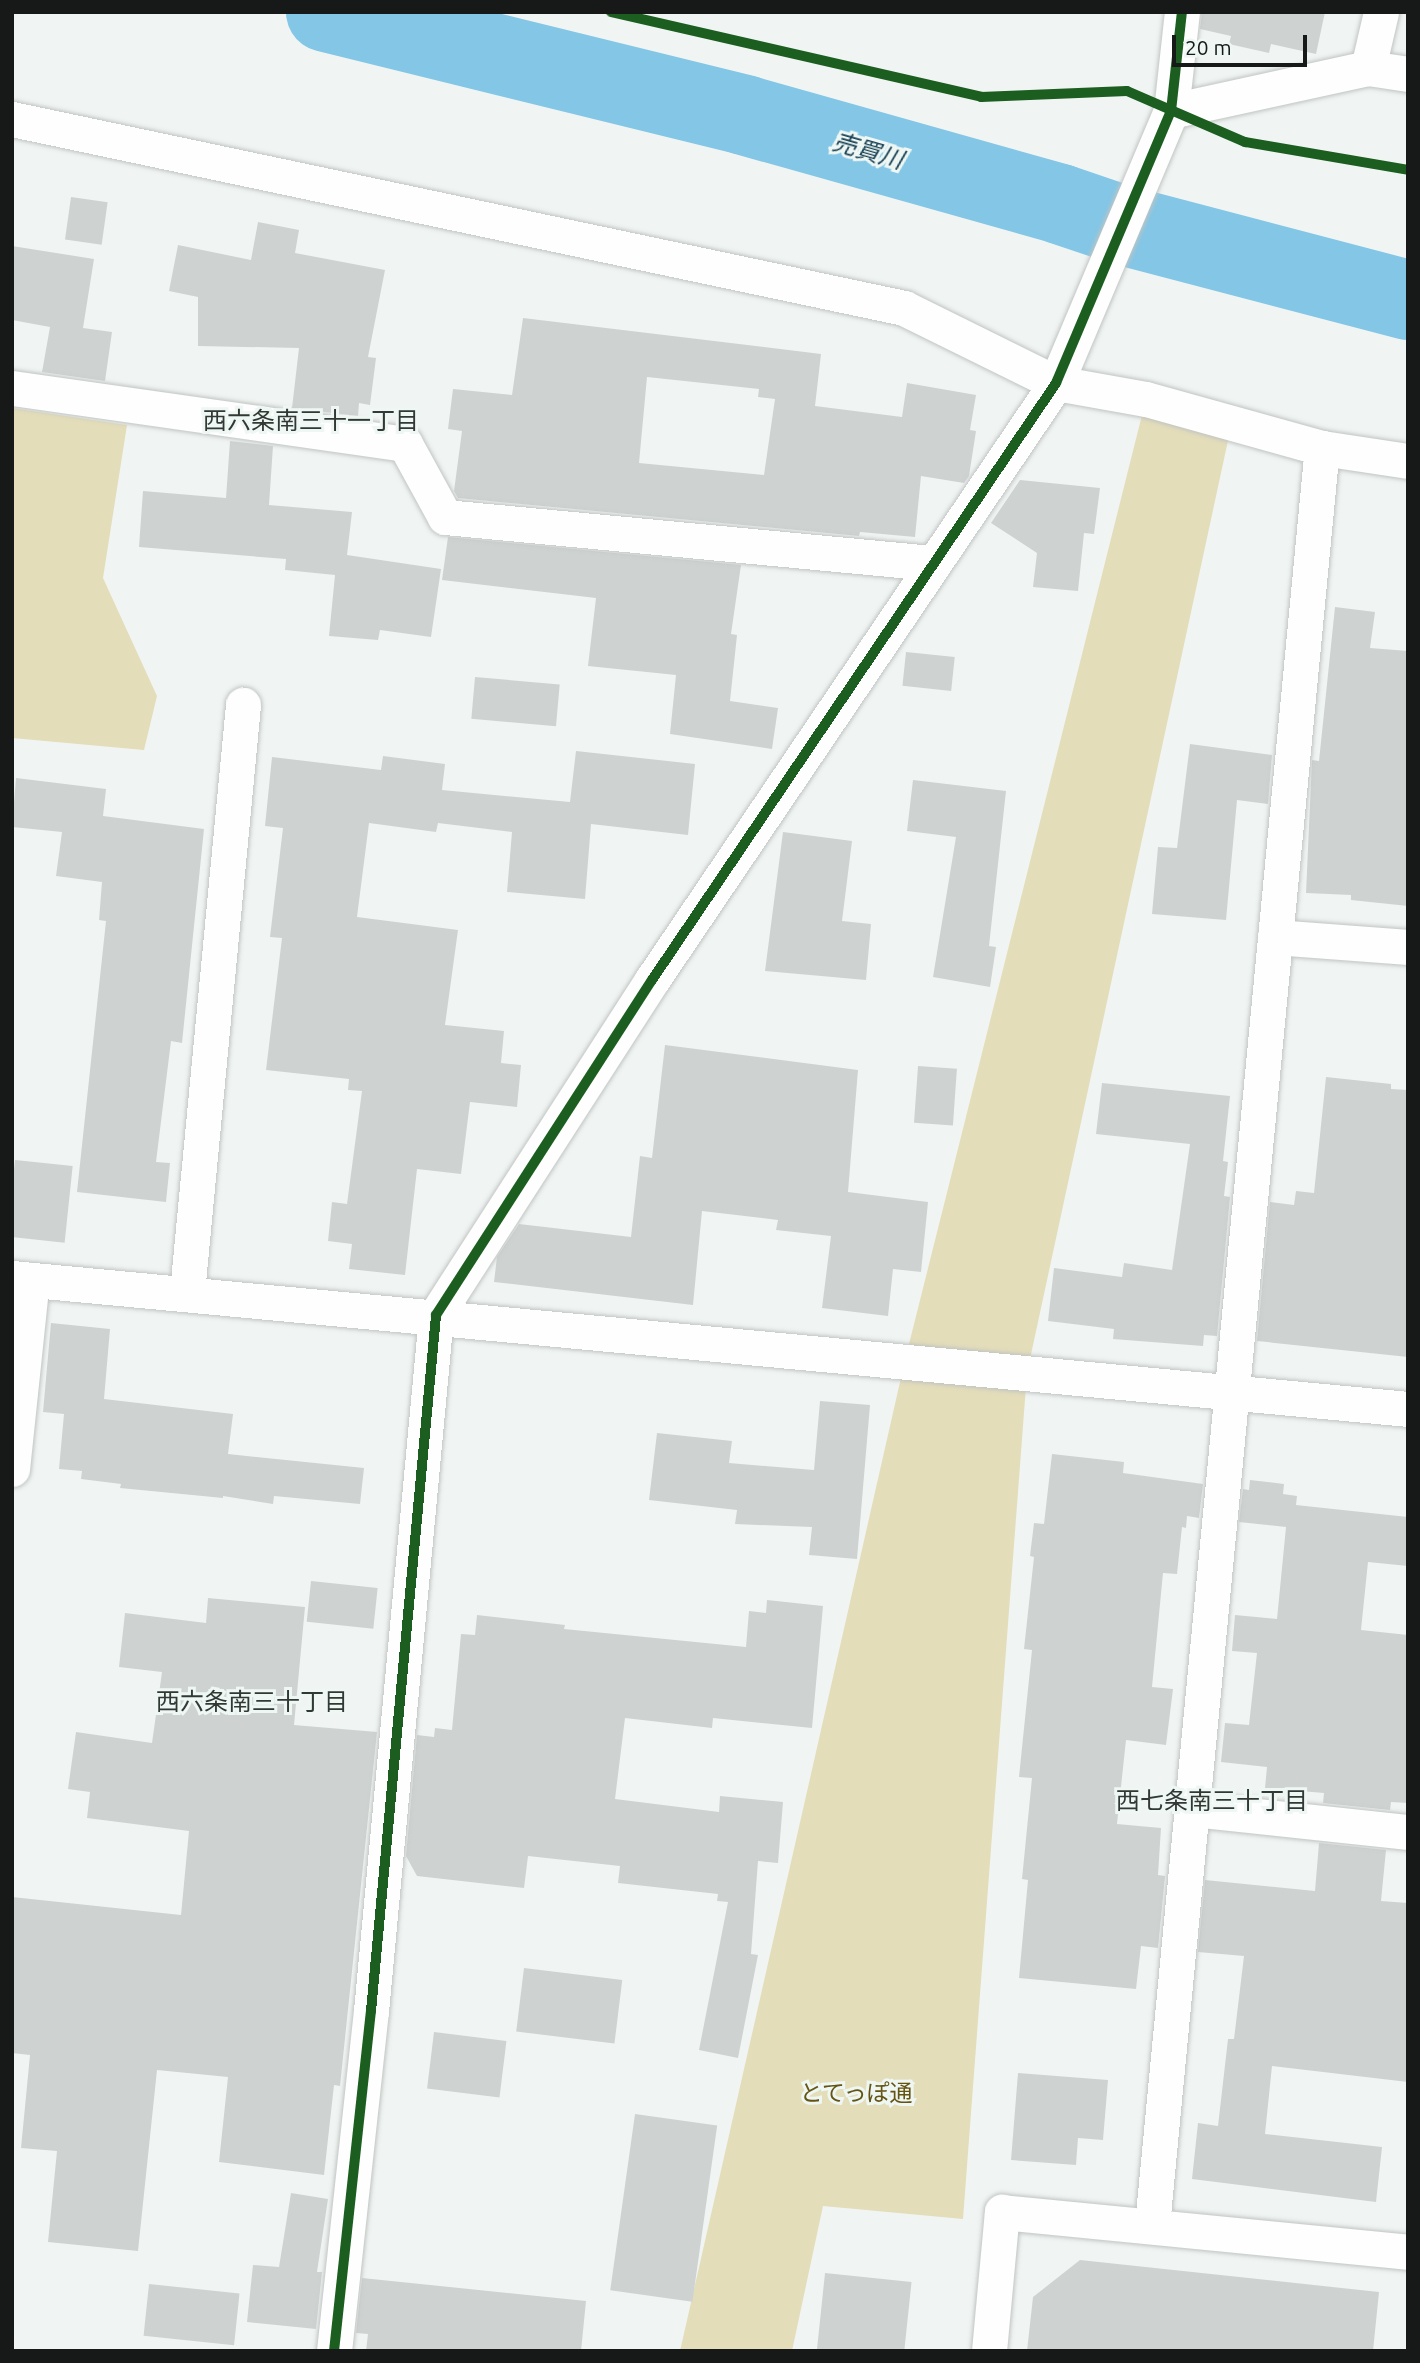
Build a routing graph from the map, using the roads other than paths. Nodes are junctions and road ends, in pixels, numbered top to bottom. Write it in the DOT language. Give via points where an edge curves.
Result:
graph roads {
  1 [pos="1182,12"];
  2 [pos="1381,12"];
  3 [pos="1368,68"];
  4 [pos="1408,74"];
  5 [pos="12,119"];
  6 [pos="1165,123"];
  7 [pos="1056,383"];
  8 [pos="12,388"];
  9 [pos="1322,448"];
  10 [pos="1408,461"];
  11 [pos="934,564"];
  12 [pos="243,705"];
  13 [pos="1275,937"];
  14 [pos="1408,947"];
  15 [pos="22,1279"];
  16 [pos="187,1292"];
  17 [pos="436,1315"];
  18 [pos="1231,1392"];
  19 [pos="1408,1409"];
  20 [pos="12,1469"];
  21 [pos="1192,1809"];
  22 [pos="1408,1832"];
  23 [pos="1152,2225"];
  24 [pos="1408,2252"];
  25 [pos="334,2351"];
  26 [pos="989,2351"];
  1 -- 6 [label="street"];
  2 -- 3 [label="street"];
  3 -- 4 [label="street"];
  3 -- 6 [label="street"];
  5 -- 7 [label="street" via="904,308"];
  6 -- 7 [label="street"];
  7 -- 9 [label="street" via="1146,399"];
  7 -- 11 [label="street"];
  8 -- 11 [label="street" via="405,444 445,517"];
  9 -- 10 [label="street"];
  9 -- 13 [label="street"];
  11 -- 17 [label="street" via="652,980"];
  12 -- 16 [label="street"];
  13 -- 14 [label="street"];
  13 -- 18 [label="street"];
  15 -- 16 [label="street"];
  15 -- 20 [label="street"];
  16 -- 17 [label="street"];
  17 -- 18 [label="street"];
  17 -- 25 [label="street" via="371,2011"];
  18 -- 19 [label="street"];
  18 -- 21 [label="street"];
  21 -- 22 [label="street"];
  21 -- 23 [label="street"];
  23 -- 24 [label="street"];
  23 -- 26 [label="street" via="1002,2212"];
}
